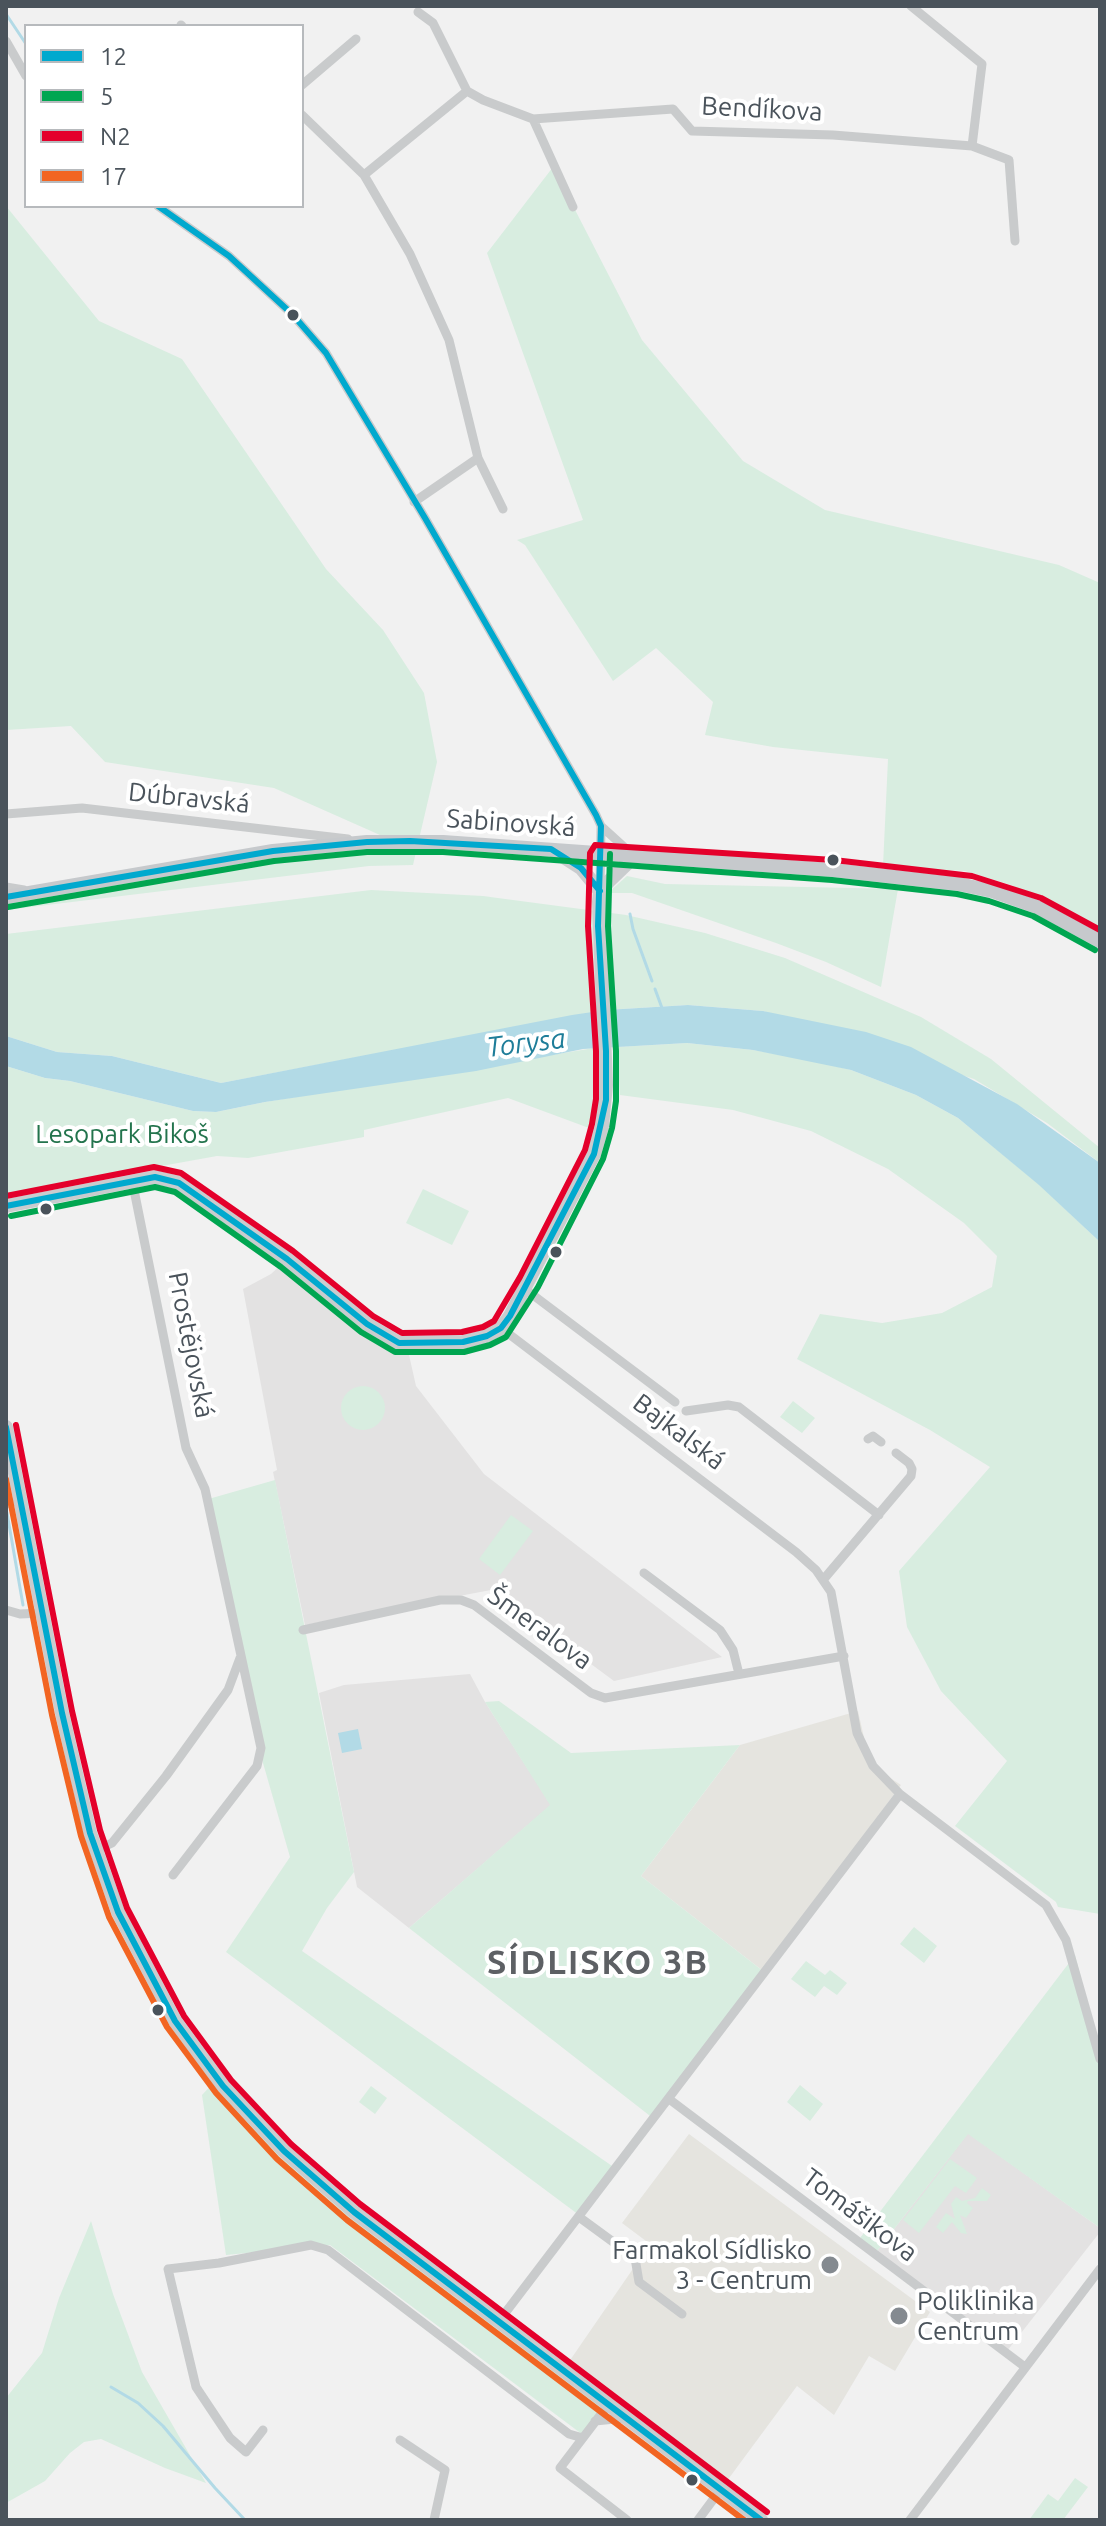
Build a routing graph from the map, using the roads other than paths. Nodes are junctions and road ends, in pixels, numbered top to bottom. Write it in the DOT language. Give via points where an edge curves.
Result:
graph roads {
  1 [pos="911,6"];
  2 [pos="418,12"];
  3 [pos="356,39"];
  4 [pos="6,41"];
  5 [pos="24,72"];
  6 [pos="304,83"];
  7 [pos="467,91"];
  8 [pos="304,117"];
  9 [pos="533,119"];
  10 [pos="972,146"];
  11 [pos="364,175"];
  12 [pos="573,207"];
  13 [pos="161,208"];
  14 [pos="1015,241"];
  15 [pos="478,458"];
  16 [pos="414,502"];
  17 [pos="503,509"];
  18 [pos="6,814"];
  19 [pos="601,826"];
  20 [pos="367,842"];
  21 [pos="551,849"];
  22 [pos="600,854"];
  23 [pos="635,856"];
  24 [pos="6,887"];
  25 [pos="600,891"];
  26 [pos="35,892"];
  27 [pos="6,897"];
  28 [pos="1100,941"];
  29 [pos="132,1180"];
  30 [pos="6,1206"];
  31 [pos="525,1289"];
  32 [pos="501,1328"];
  33 [pos="675,1402"];
  34 [pos="686,1411"];
  35 [pos="6,1427"];
  36 [pos="868,1439"];
  37 [pos="881,1442"];
  38 [pos="896,1453"];
  39 [pos="13,1502"];
  40 [pos="879,1515"];
  41 [pos="644,1573"];
  42 [pos="823,1580"];
  43 [pos="6,1610"];
  44 [pos="43,1613"];
  45 [pos="303,1630"];
  46 [pos="844,1656"];
  47 [pos="240,1658"];
  48 [pos="739,1674"];
  49 [pos="228,1690"];
  50 [pos="248,1696"];
  51 [pos="900,1794"];
  52 [pos="95,1851"];
  53 [pos="173,1875"];
  54 [pos="1100,2059"];
  55 [pos="669,2099"];
  56 [pos="579,2217"];
  57 [pos="1100,2269"];
  58 [pos="682,2314"];
  59 [pos="499,2321"];
  60 [pos="1025,2367"];
  61 [pos="608,2405"];
  62 [pos="625,2418"];
  63 [pos="595,2421"];
  64 [pos="263,2430"];
  65 [pos="583,2438"];
  66 [pos="400,2440"];
  67 [pos="721,2489"];
  68 [pos="434,2520"];
  69 [pos="627,2520"];
  70 [pos="698,2520"];
  71 [pos="761,2520"];
  72 [pos="910,2520"];
  1 -- 10 [label="street" via="982,64"];
  2 -- 7 [label="street" via="433,23"];
  3 -- 6 [label="street"];
  4 -- 5 [label="street"];
  7 -- 9 [label="street, Bendíkova"];
  7 -- 11 [label="street"];
  8 -- 11 [label="street"];
  9 -- 10 [label="street, Bendíkova" via="673,109 692,131"];
  9 -- 12 [label="street"];
  10 -- 14 [label="street" via="1009,160"];
  11 -- 15 [label="street" via="410,254 449,340"];
  13 -- 16 [label="street" via="229,256 326,353"];
  15 -- 16 [label="street"];
  15 -- 17 [label="street"];
  16 -- 19 [label="street"];
  18 -- 20 [label="street, Dúbravská" via="82,808"];
  19 -- 22 [label="street"];
  19 -- 23 [label="street"];
  20 -- 21 [label="main road, Sabinovská"];
  20 -- 26 [label="main road, Sabinovská" via="249,855"];
  21 -- 22 [label="main road, Sabinovská"];
  21 -- 25 [label="street" via="581,868"];
  22 -- 23 [label="main road, Sabinovská"];
  22 -- 25 [label="street"];
  23 -- 25 [label="street"];
  23 -- 28 [label="main road, Sabinovská" via="970,886 1037,907"];
  24 -- 26 [label="street"];
  25 -- 31 [label="street" via="606,1100 594,1154"];
  26 -- 27 [label="main road, Sabinovská"];
  29 -- 30 [label="street"];
  29 -- 32 [label="street" via="155,1177 179,1183 399,1343 463,1342"];
  29 -- 47 [label="street, Prostějovská" via="186,1448 205,1489"];
  31 -- 32 [label="street"];
  31 -- 33 [label="street, Bajkalská"];
  32 -- 42 [label="street, Bajkalská" via="804,1558"];
  34 -- 40 [label="street, Bajkalská" via="739,1407"];
  35 -- 39 [label="street"];
  36 -- 37 [label="street" via="873,1436"];
  38 -- 40 [label="street" via="909,1463 911,1476"];
  39 -- 44 [label="street"];
  40 -- 42 [label="street"];
  41 -- 48 [label="street" via="720,1630 733,1650"];
  42 -- 46 [label="street, Bajkalská" via="831,1592"];
  43 -- 44 [label="street"];
  44 -- 52 [label="street"];
  45 -- 48 [label="street, Šmeralova" via="461,1600 605,1698"];
  46 -- 48 [label="street, Šmeralova"];
  46 -- 51 [label="street, Bajkalská" via="857,1733 873,1766"];
  47 -- 49 [label="street"];
  47 -- 50 [label="street, Prostějovská"];
  49 -- 50 [label="street"];
  49 -- 52 [label="street" via="114,1840"];
  50 -- 53 [label="street, Prostějovská" via="261,1748 257,1766"];
  51 -- 54 [label="street, Bajkalská" via="1046,1905 1066,1940"];
  51 -- 55 [label="street"];
  52 -- 59 [label="street" via="118,1912 164,2004 223,2086 284,2151 354,2212"];
  55 -- 56 [label="street"];
  55 -- 60 [label="street, Tomášikova"];
  56 -- 58 [label="street" via="635,2258 639,2282"];
  56 -- 59 [label="street"];
  57 -- 60 [label="street"];
  59 -- 61 [label="street"];
  60 -- 72 [label="street"];
  61 -- 62 [label="street"];
  61 -- 63 [label="street"];
  62 -- 63 [label="street"];
  62 -- 67 [label="street"];
  63 -- 65 [label="street"];
  64 -- 65 [label="street" via="246,2452 230,2438 196,2387 168,2269 311,2245 328,2250 569,2434"];
  65 -- 69 [label="street" via="560,2468"];
  66 -- 68 [label="street" via="445,2470"];
  67 -- 70 [label="street"];
  67 -- 71 [label="street"];
}
